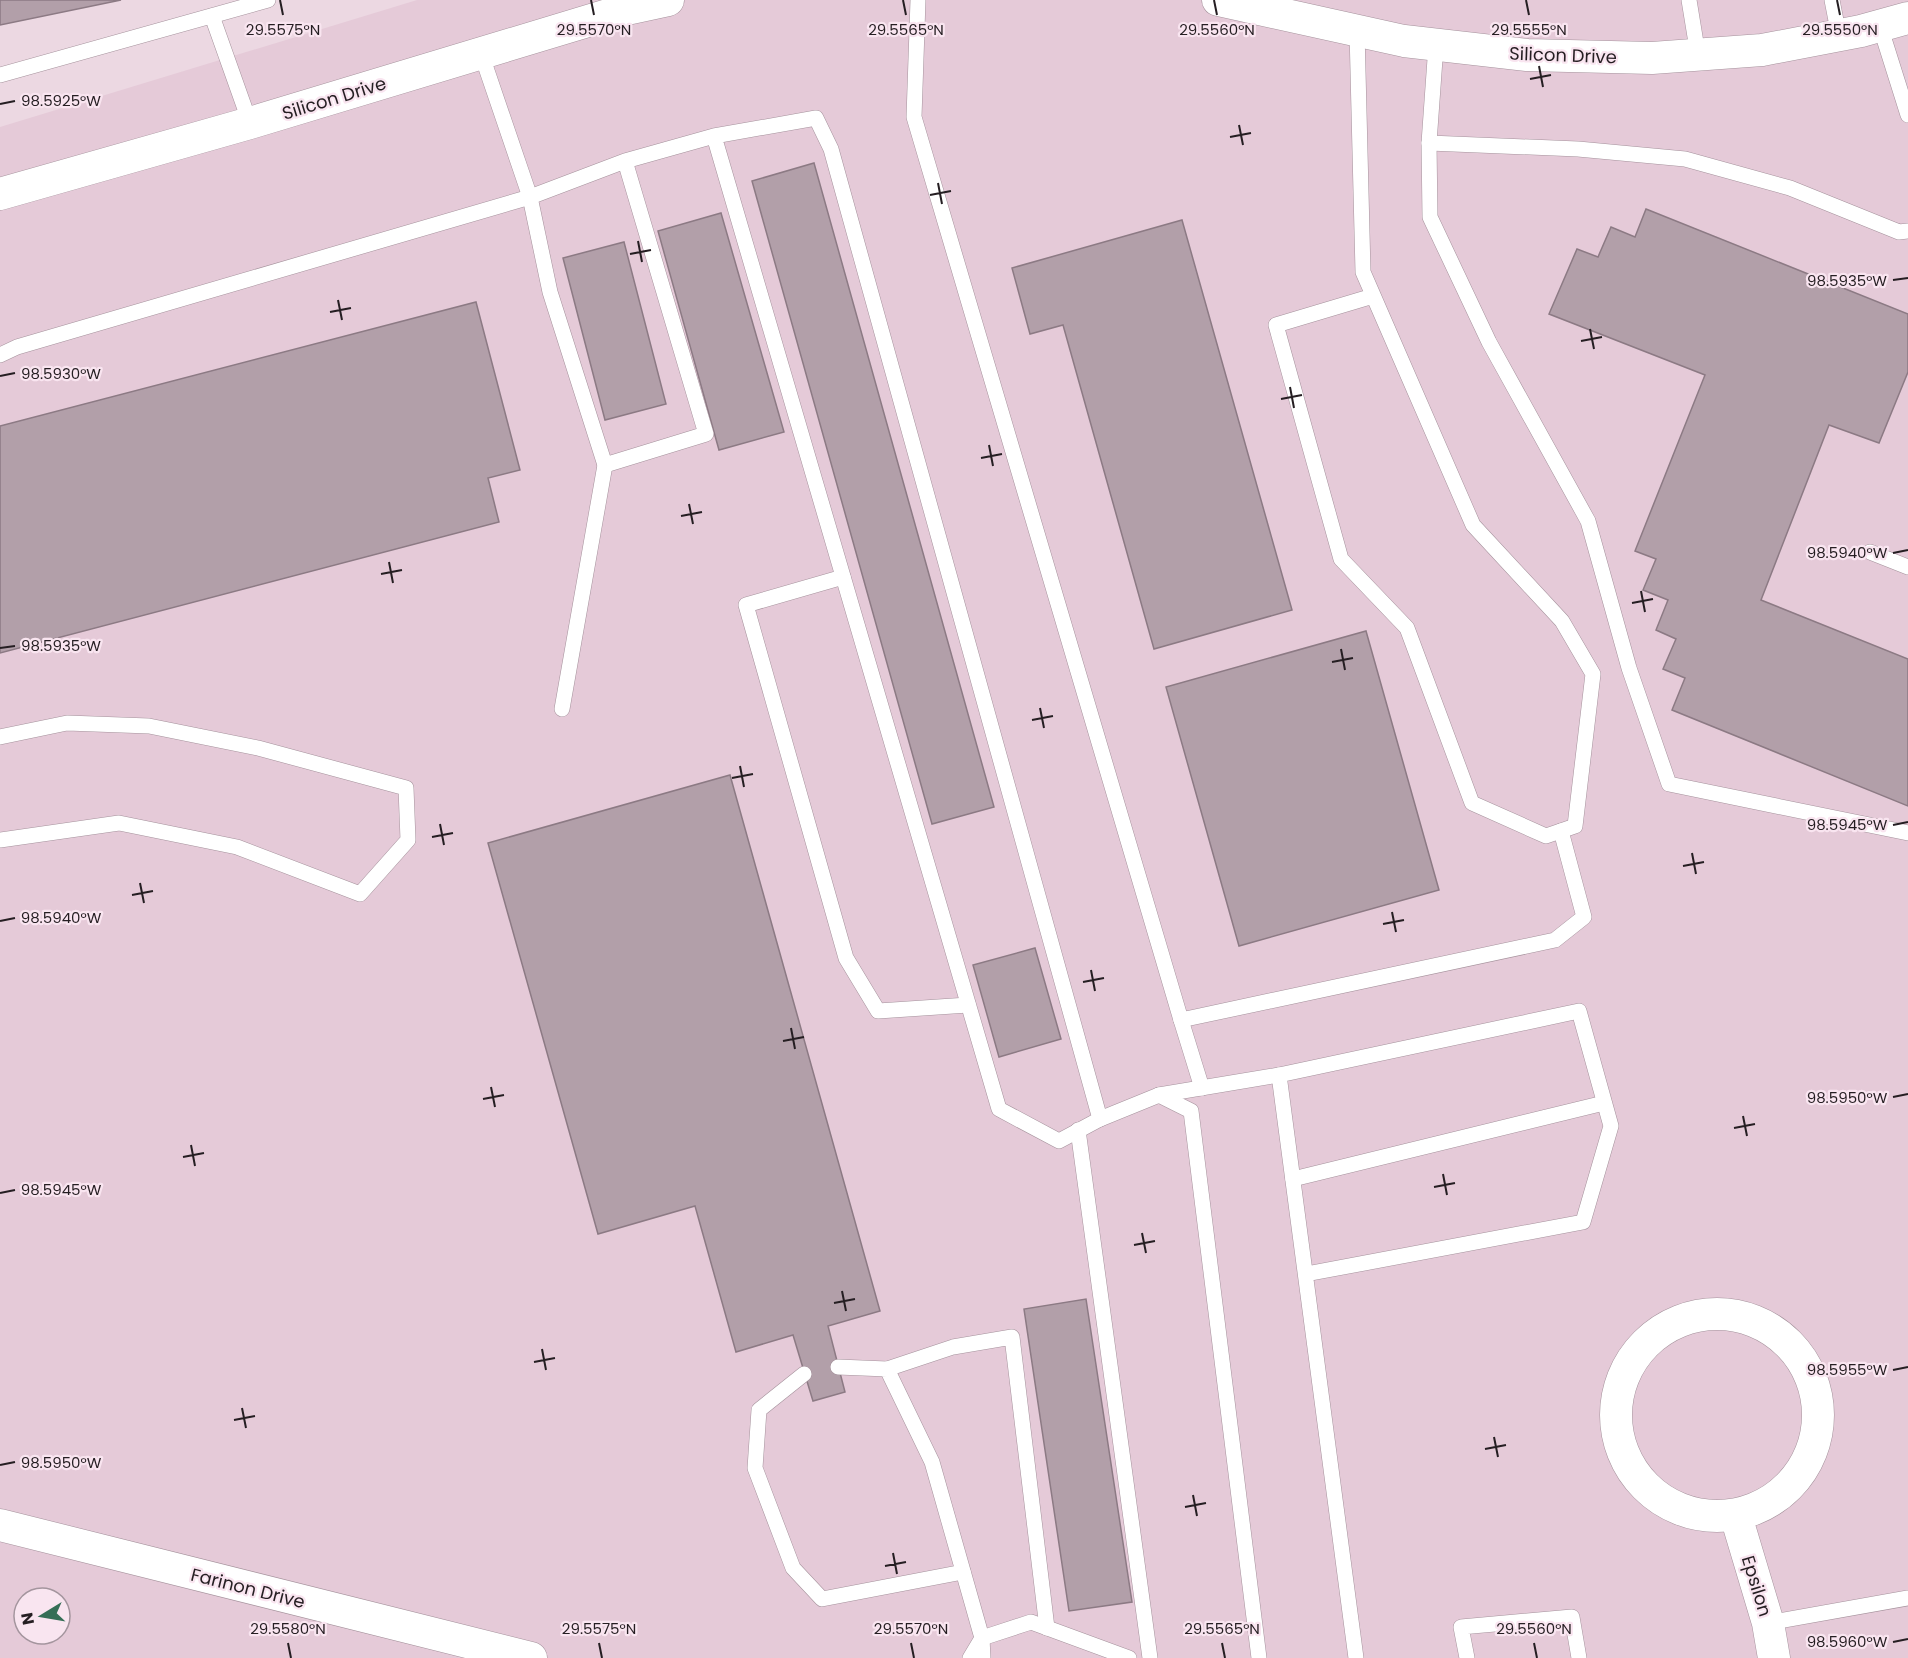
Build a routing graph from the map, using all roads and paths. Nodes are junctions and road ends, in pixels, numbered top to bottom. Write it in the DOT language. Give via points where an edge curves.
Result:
graph roads {
  1 [pos="268,0"];
  2 [pos="668,0"];
  3 [pos="918,0"];
  4 [pos="1218,0"];
  5 [pos="1689,0"];
  6 [pos="1832,0"];
  7 [pos="212,16"];
  8 [pos="1894,22"];
  9 [pos="1357,31"];
  10 [pos="1839,36"];
  11 [pos="1436,45"];
  12 [pos="481,53"];
  13 [pos="1698,55"];
  14 [pos="0,75"];
  15 [pos="1908,115"];
  16 [pos="250,123"];
  17 [pos="714,136"];
  18 [pos="1429,143"];
  19 [pos="625,160"];
  20 [pos="0,194"];
  21 [pos="530,197"];
  22 [pos="1908,231"];
  23 [pos="1373,296"];
  24 [pos="0,355"];
  25 [pos="605,465"];
  26 [pos="1870,552"];
  27 [pos="1908,567"];
  28 [pos="843,577"];
  29 [pos="562,708"];
  30 [pos="0,736"];
  31 [pos="1561,831"];
  32 [pos="1908,833"];
  33 [pos="0,840"];
  34 [pos="968,1005"];
  35 [pos="1181,1020"];
  36 [pos="1279,1075"];
  37 [pos="1202,1088"];
  38 [pos="1159,1095"];
  39 [pos="1604,1103"];
  40 [pos="1100,1119"];
  41 [pos="1078,1130"];
  42 [pos="1293,1179"];
  43 [pos="1306,1274"];
  44 [pos="838,1367"];
  45 [pos="887,1369"];
  46 [pos="804,1374"];
  47 [pos="1736,1516"];
  48 [pos="0,1525"];
  49 [pos="963,1572"];
  50 [pos="1908,1598"];
  51 [pos="1768,1623"];
  52 [pos="1047,1628"];
  53 [pos="982,1638"];
  54 [pos="531,1658"];
  55 [pos="970,1658"];
  56 [pos="983,1658"];
  57 [pos="1130,1658"];
  58 [pos="1150,1658"];
  59 [pos="1259,1658"];
  60 [pos="1356,1658"];
  61 [pos="1467,1658"];
  62 [pos="1579,1658"];
  63 [pos="1774,1658"];
  1 -- 7 [label="lane"];
  2 -- 12 [label="street, Silicon Drive"];
  3 -- 35 [label="lane" via="914,117"];
  4 -- 9 [label="street, Silicon Drive"];
  5 -- 13 [label="lane"];
  6 -- 10 [label="lane"];
  7 -- 14 [label="lane"];
  7 -- 16 [label="lane"];
  8 -- 10 [label="street, Silicon Drive"];
  8 -- 15 [label="lane"];
  9 -- 11 [label="street, Silicon Drive"];
  9 -- 23 [label="lane" via="1362,272"];
  10 -- 13 [label="street, Silicon Drive" via="1762,50"];
  11 -- 13 [label="street, Silicon Drive" via="1527,56"];
  11 -- 18 [label="lane"];
  12 -- 16 [label="street, Silicon Drive"];
  12 -- 21 [label="lane"];
  16 -- 20 [label="street, Silicon Drive"];
  17 -- 19 [label="lane"];
  17 -- 28 [label="lane"];
  17 -- 40 [label="lane" via="816,118 831,149"];
  18 -- 22 [label="lane" via="1578,149 1685,159 1790,188 1899,232"];
  18 -- 32 [label="lane" via="1430,218 1490,342 1588,521 1629,668 1669,784"];
  19 -- 21 [label="lane"];
  19 -- 25 [label="lane" via="706,434"];
  21 -- 24 [label="lane"];
  21 -- 25 [label="lane" via="550,292"];
  23 -- 31 [label="lane" via="1473,525 1563,621 1593,674 1575,826"];
  23 -- 31 [label="lane" via="1276,325 1341,559 1407,628 1472,803 1546,836"];
  25 -- 29 [label="lane"];
  26 -- 27 [label="lane"];
  28 -- 34 [label="lane"];
  28 -- 34 [label="lane" via="746,605 846,958 878,1011"];
  30 -- 33 [label="lane" via="67,723 149,726 258,748 406,788 408,840 360,894 237,847 118,823"];
  31 -- 35 [label="lane" via="1584,917 1555,940"];
  34 -- 41 [label="lane" via="999,1109 1059,1141"];
  35 -- 37 [label="lane"];
  36 -- 37 [label="lane"];
  36 -- 39 [label="lane" via="1578,1011"];
  36 -- 42 [label="lane"];
  37 -- 38 [label="lane"];
  38 -- 40 [label="lane"];
  38 -- 59 [label="lane" via="1191,1111"];
  39 -- 42 [label="lane"];
  39 -- 43 [label="lane" via="1611,1126 1583,1222"];
  40 -- 41 [label="lane"];
  41 -- 58 [label="lane"];
  42 -- 43 [label="lane"];
  43 -- 60 [label="lane"];
  44 -- 45 [label="lane"];
  45 -- 49 [label="lane" via="932,1462"];
  45 -- 52 [label="lane" via="953,1347 1012,1337"];
  46 -- 49 [label="lane" via="759,1410 755,1468 793,1568 822,1599"];
  47 -- 47 [label="street" via="1772,1501 1801,1474 1817,1437 1817,1397 1803,1360 1775,1331 1739,1315 1699,1314 1662,1329 1634,1356 1618,1393 1617,1433 1632,1470 1659,1499 1696,1515"];
  47 -- 51 [label="street, Epsilon"];
  48 -- 54 [label="street, Farinon Drive"];
  49 -- 53 [label="lane"];
  50 -- 51 [label="lane"];
  51 -- 63 [label="street, Epsilon"];
  52 -- 53 [label="lane" via="1031,1622"];
  52 -- 57 [label="lane"];
  53 -- 55 [label="lane"];
  53 -- 56 [label="lane"];
  61 -- 62 [label="lane" via="1461,1627 1572,1617"];
}
